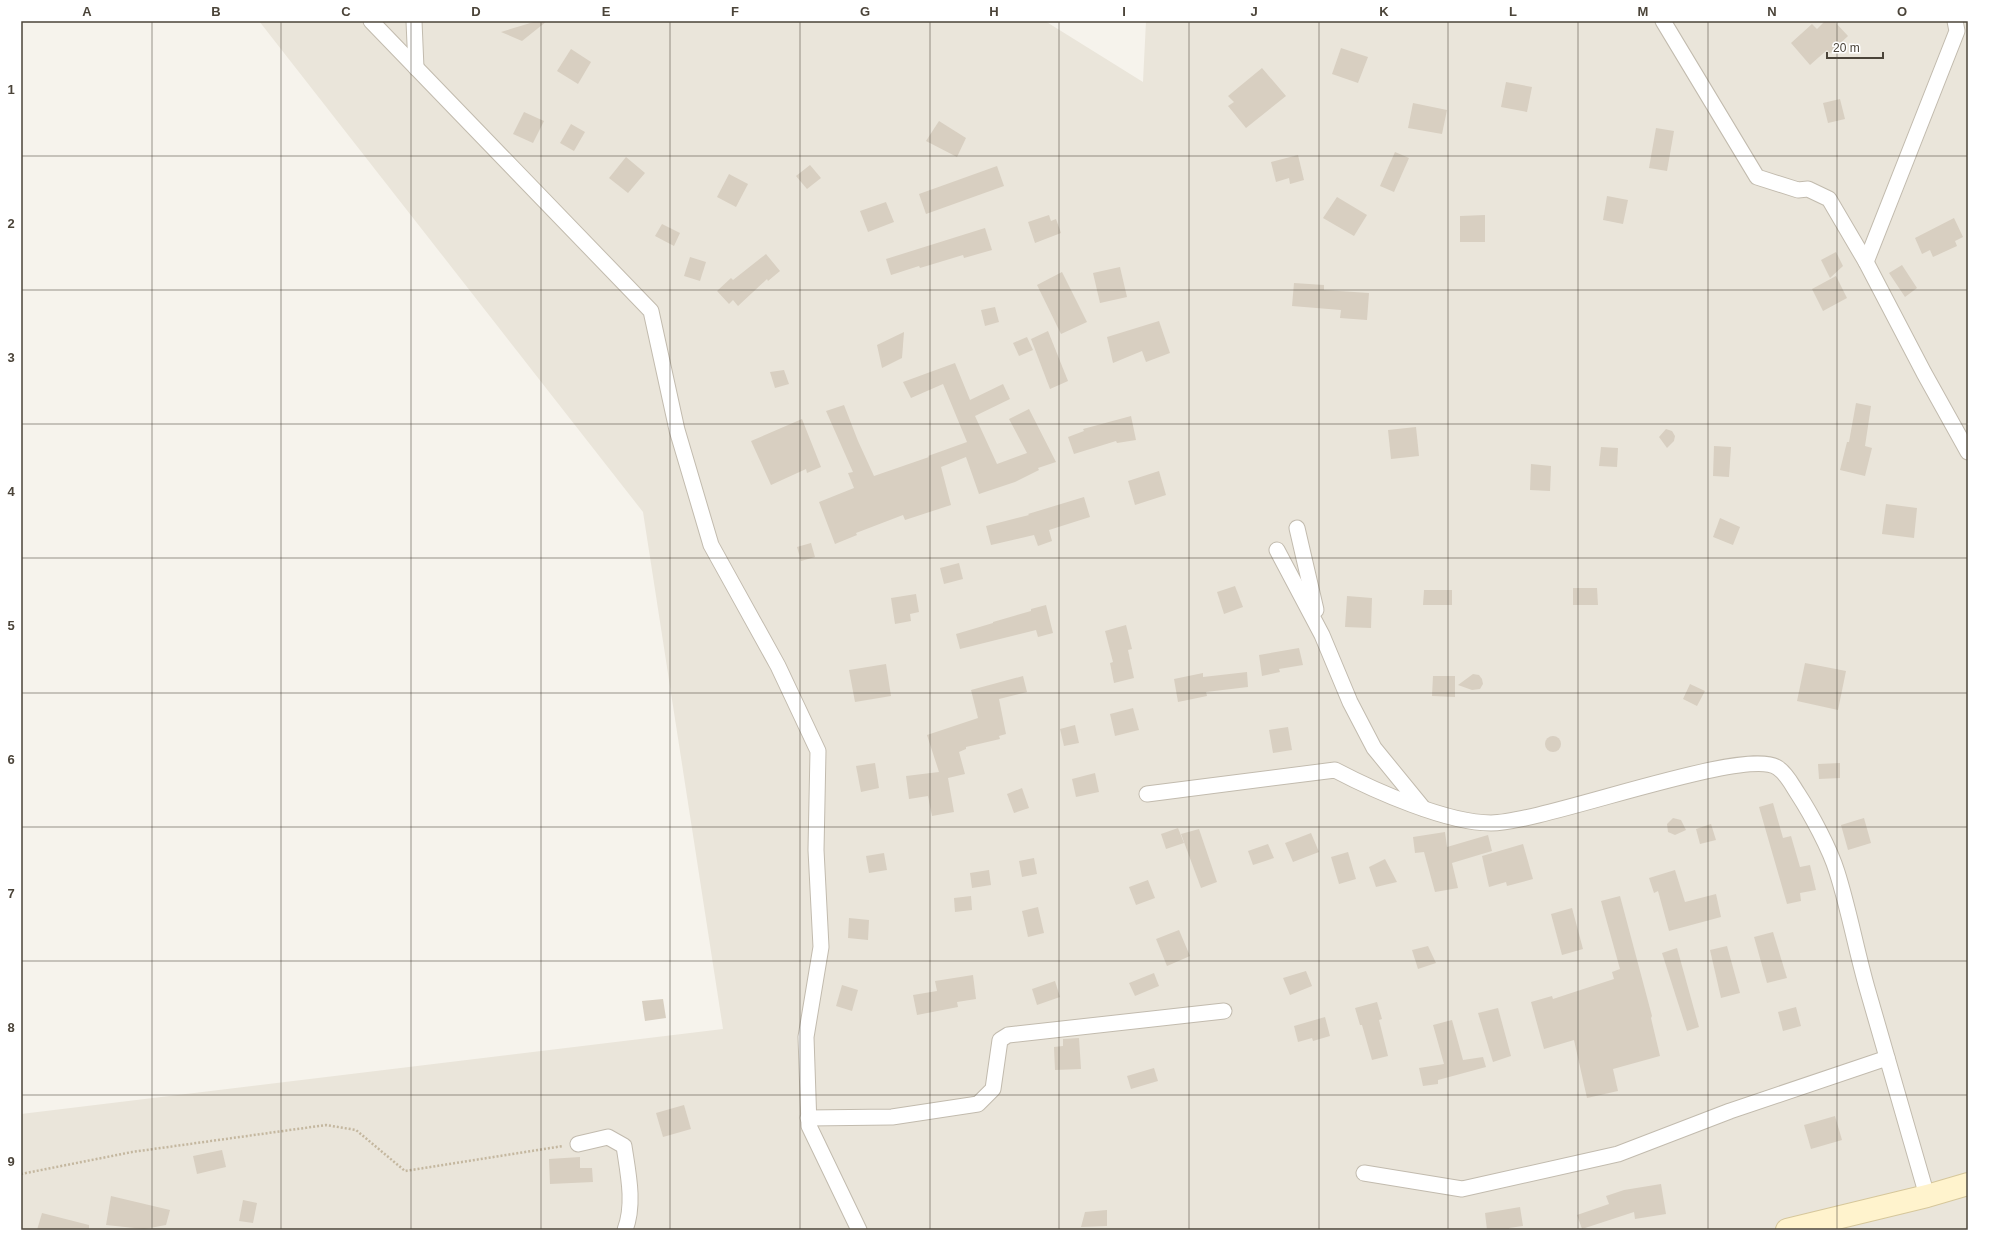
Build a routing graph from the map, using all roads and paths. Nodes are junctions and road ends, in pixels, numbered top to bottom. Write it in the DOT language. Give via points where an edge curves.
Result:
graph roads {
  1 [pos="372,21"];
  2 [pos="414,21"];
  3 [pos="1663,21"];
  4 [pos="1960,27"];
  5 [pos="416,68"];
  6 [pos="1866,262"];
  7 [pos="1968,452"];
  8 [pos="1297,528"];
  9 [pos="1278,550"];
  10 [pos="1322,634"];
  11 [pos="1147,794"];
  12 [pos="1423,808"];
  13 [pos="1224,1011"];
  14 [pos="1887,1058"];
  15 [pos="808,1118"];
  16 [pos="578,1144"];
  17 [pos="1364,1173"];
  18 [pos="21,1174"];
  19 [pos="1968,1184"];
  20 [pos="1927,1196"];
  21 [pos="625,1230"];
  22 [pos="859,1230"];
  23 [pos="1787,1230"];
  1 -- 5 [label="street"];
  2 -- 5 [label="street"];
  3 -- 6 [label="street" via="1757,177 1798,190 1808,189 1830,199"];
  4 -- 6 [label="street"];
  5 -- 15 [label="street" via="651,312 677,430 712,545 778,666 818,750 816,850 821,947 806,1037"];
  6 -- 7 [label="street"];
  8 -- 10 [label="street"];
  9 -- 10 [label="street"];
  10 -- 12 [label="street" via="1350,702 1374,748"];
  11 -- 12 [label="street" via="1335,770"];
  12 -- 14 [label="street" via="1456,818 1489,823 1509,822 1699,773 1760,763 1777,767 1807,808 1837,870"];
  13 -- 15 [label="street" via="1008,1035 1000,1040 993,1089 978,1104 892,1117"];
  14 -- 17 [label="street" via="1730,1111 1618,1154 1462,1189"];
  14 -- 20 [label="street"];
  15 -- 22 [label="street" via="809,1126"];
  16 -- 18 [label="path" via="405,1171 356,1130 326,1125 132,1152"];
  16 -- 21 [label="street" via="608,1137 624,1146 629,1186 629,1220"];
  19 -- 20 [label="main road"];
  20 -- 23 [label="main road"];
}
